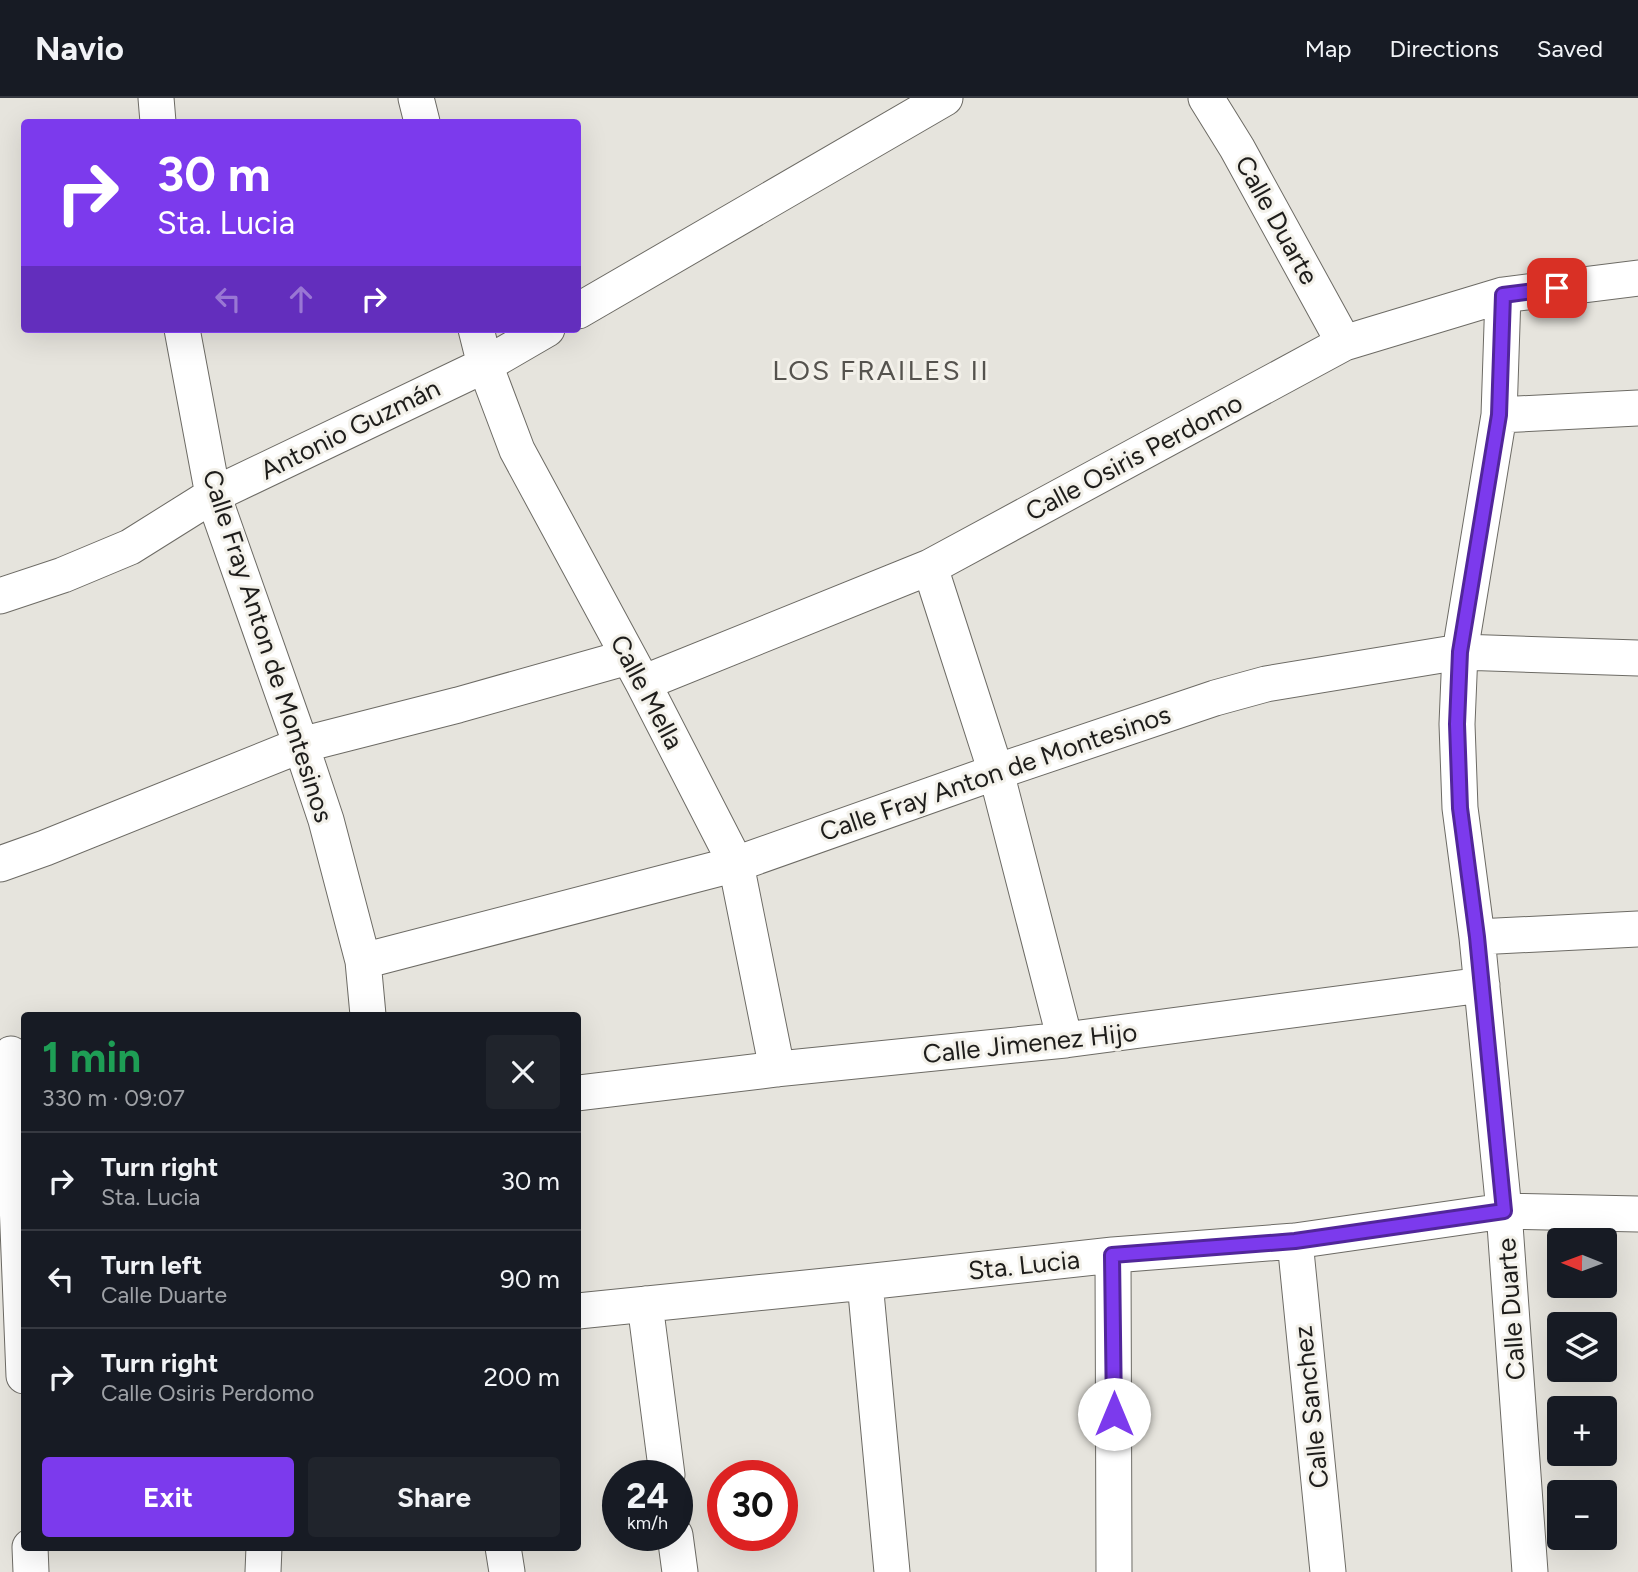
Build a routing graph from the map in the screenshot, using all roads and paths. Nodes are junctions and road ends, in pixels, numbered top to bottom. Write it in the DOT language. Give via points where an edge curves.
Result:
graph roads {
  1 [pos="156,98"];
  2 [pos="416,98"];
  3 [pos="945,98"];
  4 [pos="1206,98"];
  5 [pos="158,119"];
  6 [pos="421,119"];
  7 [pos="1638,278"];
  8 [pos="1503,295"];
  9 [pos="581,309"];
  10 [pos="183,333"];
  11 [pos="477,333"];
  12 [pos="540,333"];
  13 [pos="1345,343"];
  14 [pos="485,365"];
  15 [pos="1638,408"];
  16 [pos="1499,415"];
  17 [pos="213,495"];
  18 [pos="930,567"];
  19 [pos="0,596"];
  20 [pos="1460,652"];
  21 [pos="1638,658"];
  22 [pos="636,670"];
  23 [pos="301,745"];
  24 [pos="996,772"];
  25 [pos="0,864"];
  26 [pos="736,864"];
  27 [pos="1638,929"];
  28 [pos="1477,937"];
  29 [pos="363,961"];
  30 [pos="1482,985"];
  31 [pos="368,1012"];
  32 [pos="1065,1040"];
  33 [pos="12,1054"];
  34 [pos="777,1069"];
  35 [pos="581,1093"];
  36 [pos="1504,1211"];
  37 [pos="1638,1214"];
  38 [pos="1295,1241"];
  39 [pos="1112,1255"];
  40 [pos="865,1282"];
  41 [pos="21,1296"];
  42 [pos="645,1304"];
  43 [pos="581,1311"];
  44 [pos="665,1460"];
  45 [pos="30,1551"];
  46 [pos="264,1551"];
  47 [pos="504,1551"];
  48 [pos="677,1551"];
  49 [pos="31,1572"];
  50 [pos="264,1572"];
  51 [pos="507,1572"];
  52 [pos="680,1572"];
  53 [pos="892,1572"];
  54 [pos="1114,1572"];
  55 [pos="1328,1572"];
  56 [pos="1531,1572"];
  1 -- 5 [label="street"];
  2 -- 6 [label="street"];
  3 -- 9 [label="street"];
  4 -- 13 [label="street, Calle Duarte"];
  7 -- 8 [label="street, Calle Osiris Perdomo"];
  8 -- 13 [label="street, Calle Osiris Perdomo"];
  8 -- 16 [label="street, Calle Duarte"];
  10 -- 17 [label="street, Calle Fray Anton de Montesinos"];
  11 -- 14 [label="street, Calle Mella"];
  12 -- 14 [label="street, Antonio Guzmán"];
  13 -- 18 [label="street, Calle Osiris Perdomo"];
  14 -- 17 [label="street, Antonio Guzmán"];
  14 -- 22 [label="street, Calle Mella" via="517,450"];
  15 -- 16 [label="street"];
  16 -- 20 [label="street, Calle Duarte"];
  17 -- 19 [label="street, Antonio Guzmán" via="130,547"];
  17 -- 23 [label="street, Calle Fray Anton de Montesinos"];
  18 -- 22 [label="street, Calle Osiris Perdomo"];
  18 -- 24 [label="street"];
  20 -- 21 [label="street, Calle Fray Anton de Montesinos"];
  20 -- 24 [label="street, Calle Fray Anton de Montesinos" via="1266,684"];
  20 -- 28 [label="street, Calle Duarte" via="1460,808"];
  22 -- 23 [label="street, Calle Osiris Perdomo" via="458,705"];
  22 -- 26 [label="street, Calle Mella"];
  23 -- 25 [label="street, Calle Osiris Perdomo"];
  23 -- 29 [label="street, Calle Fray Anton de Montesinos"];
  24 -- 26 [label="street, Calle Fray Anton de Montesinos"];
  24 -- 32 [label="street"];
  26 -- 29 [label="street, Calle Fray Anton de Montesinos"];
  26 -- 34 [label="street, Calle Mella"];
  27 -- 28 [label="street"];
  28 -- 30 [label="street, Calle Duarte"];
  29 -- 31 [label="street, Calle Fray Anton de Montesinos"];
  30 -- 32 [label="street, Calle Jimenez Hijo"];
  30 -- 36 [label="street, Calle Duarte"];
  32 -- 34 [label="street, Calle Jimenez Hijo"];
  33 -- 41 [label="street"];
  34 -- 35 [label="street, Calle Jimenez Hijo"];
  36 -- 37 [label="street, Sta. Lucia"];
  36 -- 38 [label="street, Sta. Lucia"];
  36 -- 56 [label="street, Calle Duarte"];
  38 -- 39 [label="street, Sta. Lucia"];
  38 -- 55 [label="street, Calle Sanchez"];
  39 -- 40 [label="street, Sta. Lucia"];
  39 -- 54 [label="street"];
  40 -- 42 [label="street, Sta. Lucia"];
  40 -- 53 [label="street"];
  42 -- 43 [label="street, Sta. Lucia"];
  42 -- 44 [label="street"];
  45 -- 49 [label="street"];
  46 -- 50 [label="street"];
  47 -- 51 [label="street"];
  48 -- 52 [label="street"];
}
